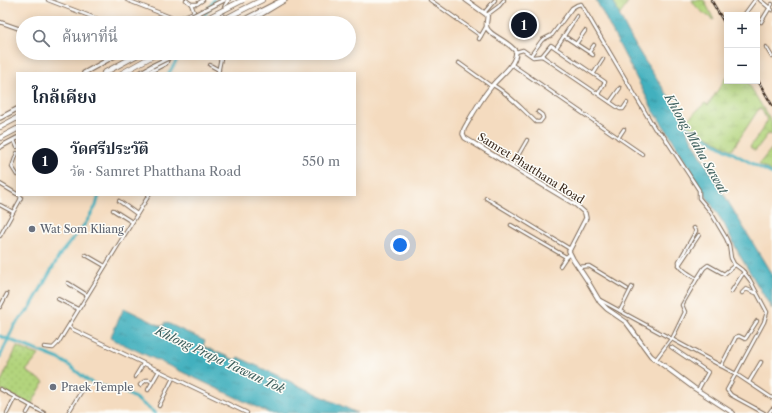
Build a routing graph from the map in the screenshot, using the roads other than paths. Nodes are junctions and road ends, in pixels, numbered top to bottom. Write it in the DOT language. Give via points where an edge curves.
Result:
graph roads {
  1 [pos="48,0"];
  2 [pos="127,0"];
  3 [pos="186,0"];
  4 [pos="203,0"];
  5 [pos="224,0"];
  6 [pos="228,0"];
  7 [pos="243,0"];
  8 [pos="262,0"];
  9 [pos="283,0"];
  10 [pos="431,0"];
  11 [pos="466,0"];
  12 [pos="495,0"];
  13 [pos="504,0"];
  14 [pos="754,0"];
  15 [pos="760,0"];
  16 [pos="191,4"];
  17 [pos="772,4"];
  18 [pos="771,8"];
  19 [pos="746,12"];
  20 [pos="485,14"];
  21 [pos="90,16"];
  22 [pos="167,16"];
  23 [pos="185,16"];
  24 [pos="193,16"];
  25 [pos="212,16"];
  26 [pos="220,16"];
  27 [pos="230,16"];
  28 [pos="251,16"];
  29 [pos="258,16"];
  30 [pos="577,16"];
  31 [pos="0,22"];
  32 [pos="761,22"];
  33 [pos="486,27"];
  34 [pos="16,28"];
  35 [pos="585,31"];
  36 [pos="481,36"];
  37 [pos="564,36"];
  38 [pos="479,39"];
  39 [pos="576,44"];
  40 [pos="594,45"];
  41 [pos="766,47"];
  42 [pos="556,48"];
  43 [pos="516,52"];
  44 [pos="589,52"];
  45 [pos="771,52"];
  46 [pos="531,55"];
  47 [pos="593,55"];
  48 [pos="542,56"];
  49 [pos="772,57"];
  50 [pos="603,59"];
  51 [pos="107,60"];
  52 [pos="128,60"];
  53 [pos="145,60"];
  54 [pos="164,60"];
  55 [pos="167,60"];
  56 [pos="221,60"];
  57 [pos="459,63"];
  58 [pos="511,64"];
  59 [pos="210,65"];
  60 [pos="219,71"];
  61 [pos="86,72"];
  62 [pos="106,72"];
  63 [pos="124,72"];
  64 [pos="142,72"];
  65 [pos="149,72"];
  66 [pos="594,74"];
  67 [pos="492,85"];
  68 [pos="620,88"];
  69 [pos="598,94"];
  70 [pos="610,102"];
  71 [pos="627,103"];
  72 [pos="16,110"];
  73 [pos="538,112"];
  74 [pos="0,118"];
  75 [pos="16,119"];
  76 [pos="0,127"];
  77 [pos="624,129"];
  78 [pos="16,130"];
  79 [pos="0,138"];
  80 [pos="618,138"];
  81 [pos="15,139"];
  82 [pos="527,140"];
  83 [pos="0,147"];
  84 [pos="642,154"];
  85 [pos="16,156"];
  86 [pos="512,166"];
  87 [pos="16,173"];
  88 [pos="0,184"];
  89 [pos="16,193"];
  90 [pos="19,196"];
  91 [pos="148,196"];
  92 [pos="486,198"];
  93 [pos="119,201"];
  94 [pos="0,206"];
  95 [pos="113,210"];
  96 [pos="13,212"];
  97 [pos="137,214"];
  98 [pos="132,222"];
  99 [pos="511,225"];
  100 [pos="694,228"];
  101 [pos="699,234"];
  102 [pos="0,236"];
  103 [pos="570,249"];
  104 [pos="570,254"];
  105 [pos="86,255"];
  106 [pos="566,257"];
  107 [pos="735,265"];
  108 [pos="105,266"];
  109 [pos="560,266"];
  110 [pos="679,266"];
  111 [pos="578,267"];
  112 [pos="744,272"];
  113 [pos="697,279"];
  114 [pos="68,283"];
  115 [pos="632,287"];
  116 [pos="627,289"];
  117 [pos="731,292"];
  118 [pos="742,293"];
  119 [pos="756,293"];
  120 [pos="7,294"];
  121 [pos="87,295"];
  122 [pos="58,299"];
  123 [pos="598,299"];
  124 [pos="0,306"];
  125 [pos="78,309"];
  126 [pos="620,311"];
  127 [pos="757,321"];
  128 [pos="69,326"];
  129 [pos="671,339"];
  130 [pos="44,347"];
  131 [pos="670,347"];
  132 [pos="655,360"];
  133 [pos="761,362"];
  134 [pos="143,364"];
  135 [pos="721,366"];
  136 [pos="159,371"];
  137 [pos="736,374"];
  138 [pos="135,377"];
  139 [pos="173,378"];
  140 [pos="152,382"];
  141 [pos="748,382"];
  142 [pos="83,385"];
  143 [pos="140,385"];
  144 [pos="0,389"];
  145 [pos="148,390"];
  146 [pos="698,390"];
  147 [pos="15,397"];
  148 [pos="772,398"];
  149 [pos="31,406"];
  150 [pos="159,406"];
  151 [pos="772,409"];
  152 [pos="7,413"];
  153 [pos="27,413"];
  154 [pos="44,413"];
  155 [pos="68,413"];
  156 [pos="247,413"];
  157 [pos="733,413"];
  158 [pos="764,413"];
  159 [pos="769,413"];
  1 -- 21 [label="street"];
  2 -- 22 [label="street"];
  3 -- 16 [label="street"];
  4 -- 16 [label="street"];
  5 -- 24 [label="street, bridge"];
  6 -- 26 [label="street"];
  7 -- 25 [label="highway, bridge"];
  8 -- 27 [label="highway, bridge"];
  9 -- 28 [label="street"];
  9 -- 29 [label="street"];
  10 -- 36 [label="street"];
  11 -- 20 [label="street"];
  12 -- 20 [label="street"];
  13 -- 20 [label="street"];
  14 -- 19 [label="street"];
  15 -- 18 [label="street"];
  16 -- 23 [label="street" via="194,12"];
  17 -- 18 [label="street"];
  18 -- 32 [label="street"];
  20 -- 33 [label="street"];
  30 -- 37 [label="street"];
  31 -- 34 [label="street"];
  33 -- 36 [label="street"];
  33 -- 43 [label="street"];
  35 -- 39 [label="street"];
  36 -- 38 [label="street"];
  37 -- 39 [label="street"];
  37 -- 42 [label="street"];
  39 -- 44 [label="street"];
  40 -- 44 [label="street"];
  41 -- 45 [label="street"];
  42 -- 48 [label="street" via="550,45"];
  42 -- 66 [label="street"];
  43 -- 46 [label="street" via="523,50"];
  43 -- 58 [label="street, Samret Phatthana Road"];
  44 -- 47 [label="street"];
  45 -- 49 [label="street"];
  46 -- 48 [label="street"];
  46 -- 107 [label="street" via="542,40 552,34 572,8 581,4 654,129 664,135 699,190 699,198 729,245"];
  48 -- 69 [label="street"];
  50 -- 66 [label="street"];
  51 -- 61 [label="street"];
  52 -- 62 [label="highway"];
  53 -- 63 [label="highway"];
  54 -- 64 [label="street, bridge"];
  55 -- 65 [label="street"];
  56 -- 60 [label="street"];
  57 -- 67 [label="street"];
  58 -- 67 [label="street, Samret Phatthana Road"];
  58 -- 80 [label="street"];
  59 -- 60 [label="street"];
  66 -- 69 [label="street" via="605,82"];
  67 -- 73 [label="street" via="504,91 536,122 540,122 543,118"];
  67 -- 86 [label="street, Samret Phatthana Road" via="463,134 465,138"];
  68 -- 70 [label="street"];
  69 -- 70 [label="street"];
  70 -- 71 [label="street" via="622,110"];
  72 -- 74 [label="street"];
  75 -- 76 [label="highway"];
  77 -- 80 [label="street"];
  78 -- 79 [label="highway"];
  80 -- 84 [label="street"];
  81 -- 83 [label="street"];
  82 -- 86 [label="street"];
  85 -- 87 [label="street" via="12,167"];
  86 -- 103 [label="street, Samret Phatthana Road" via="585,213 586,218"];
  88 -- 89 [label="street"];
  90 -- 96 [label="street" via="20,199"];
  91 -- 97 [label="street"];
  92 -- 103 [label="street"];
  93 -- 97 [label="street"];
  94 -- 96 [label="street"];
  95 -- 98 [label="street"];
  96 -- 102 [label="street"];
  97 -- 98 [label="street"];
  98 -- 108 [label="street"];
  99 -- 106 [label="street"];
  100 -- 110 [label="street" via="696,231 678,261"];
  101 -- 110 [label="street"];
  103 -- 104 [label="street, Samret Phatthana Road"];
  104 -- 106 [label="street"];
  104 -- 111 [label="street"];
  105 -- 108 [label="street"];
  106 -- 109 [label="street"];
  107 -- 112 [label="street"];
  107 -- 113 [label="street" via="724,274 708,265"];
  108 -- 121 [label="street"];
  110 -- 113 [label="street"];
  111 -- 116 [label="street" via="589,266"];
  111 -- 123 [label="street"];
  112 -- 117 [label="street"];
  112 -- 119 [label="street"];
  113 -- 129 [label="street" via="682,305 684,312"];
  114 -- 121 [label="street"];
  115 -- 126 [label="street"];
  118 -- 119 [label="street" via="746,289"];
  119 -- 137 [label="street" via="768,313"];
  120 -- 124 [label="street"];
  121 -- 125 [label="street"];
  122 -- 125 [label="street"];
  123 -- 126 [label="street"];
  123 -- 132 [label="street" via="607,309 626,322"];
  125 -- 128 [label="street"];
  126 -- 129 [label="street"];
  127 -- 135 [label="street" via="745,339 736,337"];
  128 -- 130 [label="street" via="55,346"];
  128 -- 134 [label="street"];
  129 -- 132 [label="street"];
  129 -- 135 [label="street"];
  131 -- 146 [label="street" via="708,372"];
  132 -- 146 [label="street"];
  133 -- 141 [label="street"];
  134 -- 136 [label="street"];
  134 -- 138 [label="street"];
  135 -- 137 [label="street"];
  136 -- 139 [label="street"];
  136 -- 140 [label="street"];
  137 -- 141 [label="street"];
  137 -- 158 [label="street" via="728,392"];
  139 -- 150 [label="street"];
  139 -- 156 [label="street"];
  140 -- 143 [label="street" via="146,380"];
  140 -- 145 [label="street"];
  141 -- 148 [label="street"];
  142 -- 155 [label="street"];
  144 -- 147 [label="street"];
  146 -- 157 [label="street"];
  147 -- 149 [label="street"];
  147 -- 152 [label="street"];
  149 -- 153 [label="street"];
  149 -- 154 [label="street"];
  151 -- 159 [label="street"];
}
